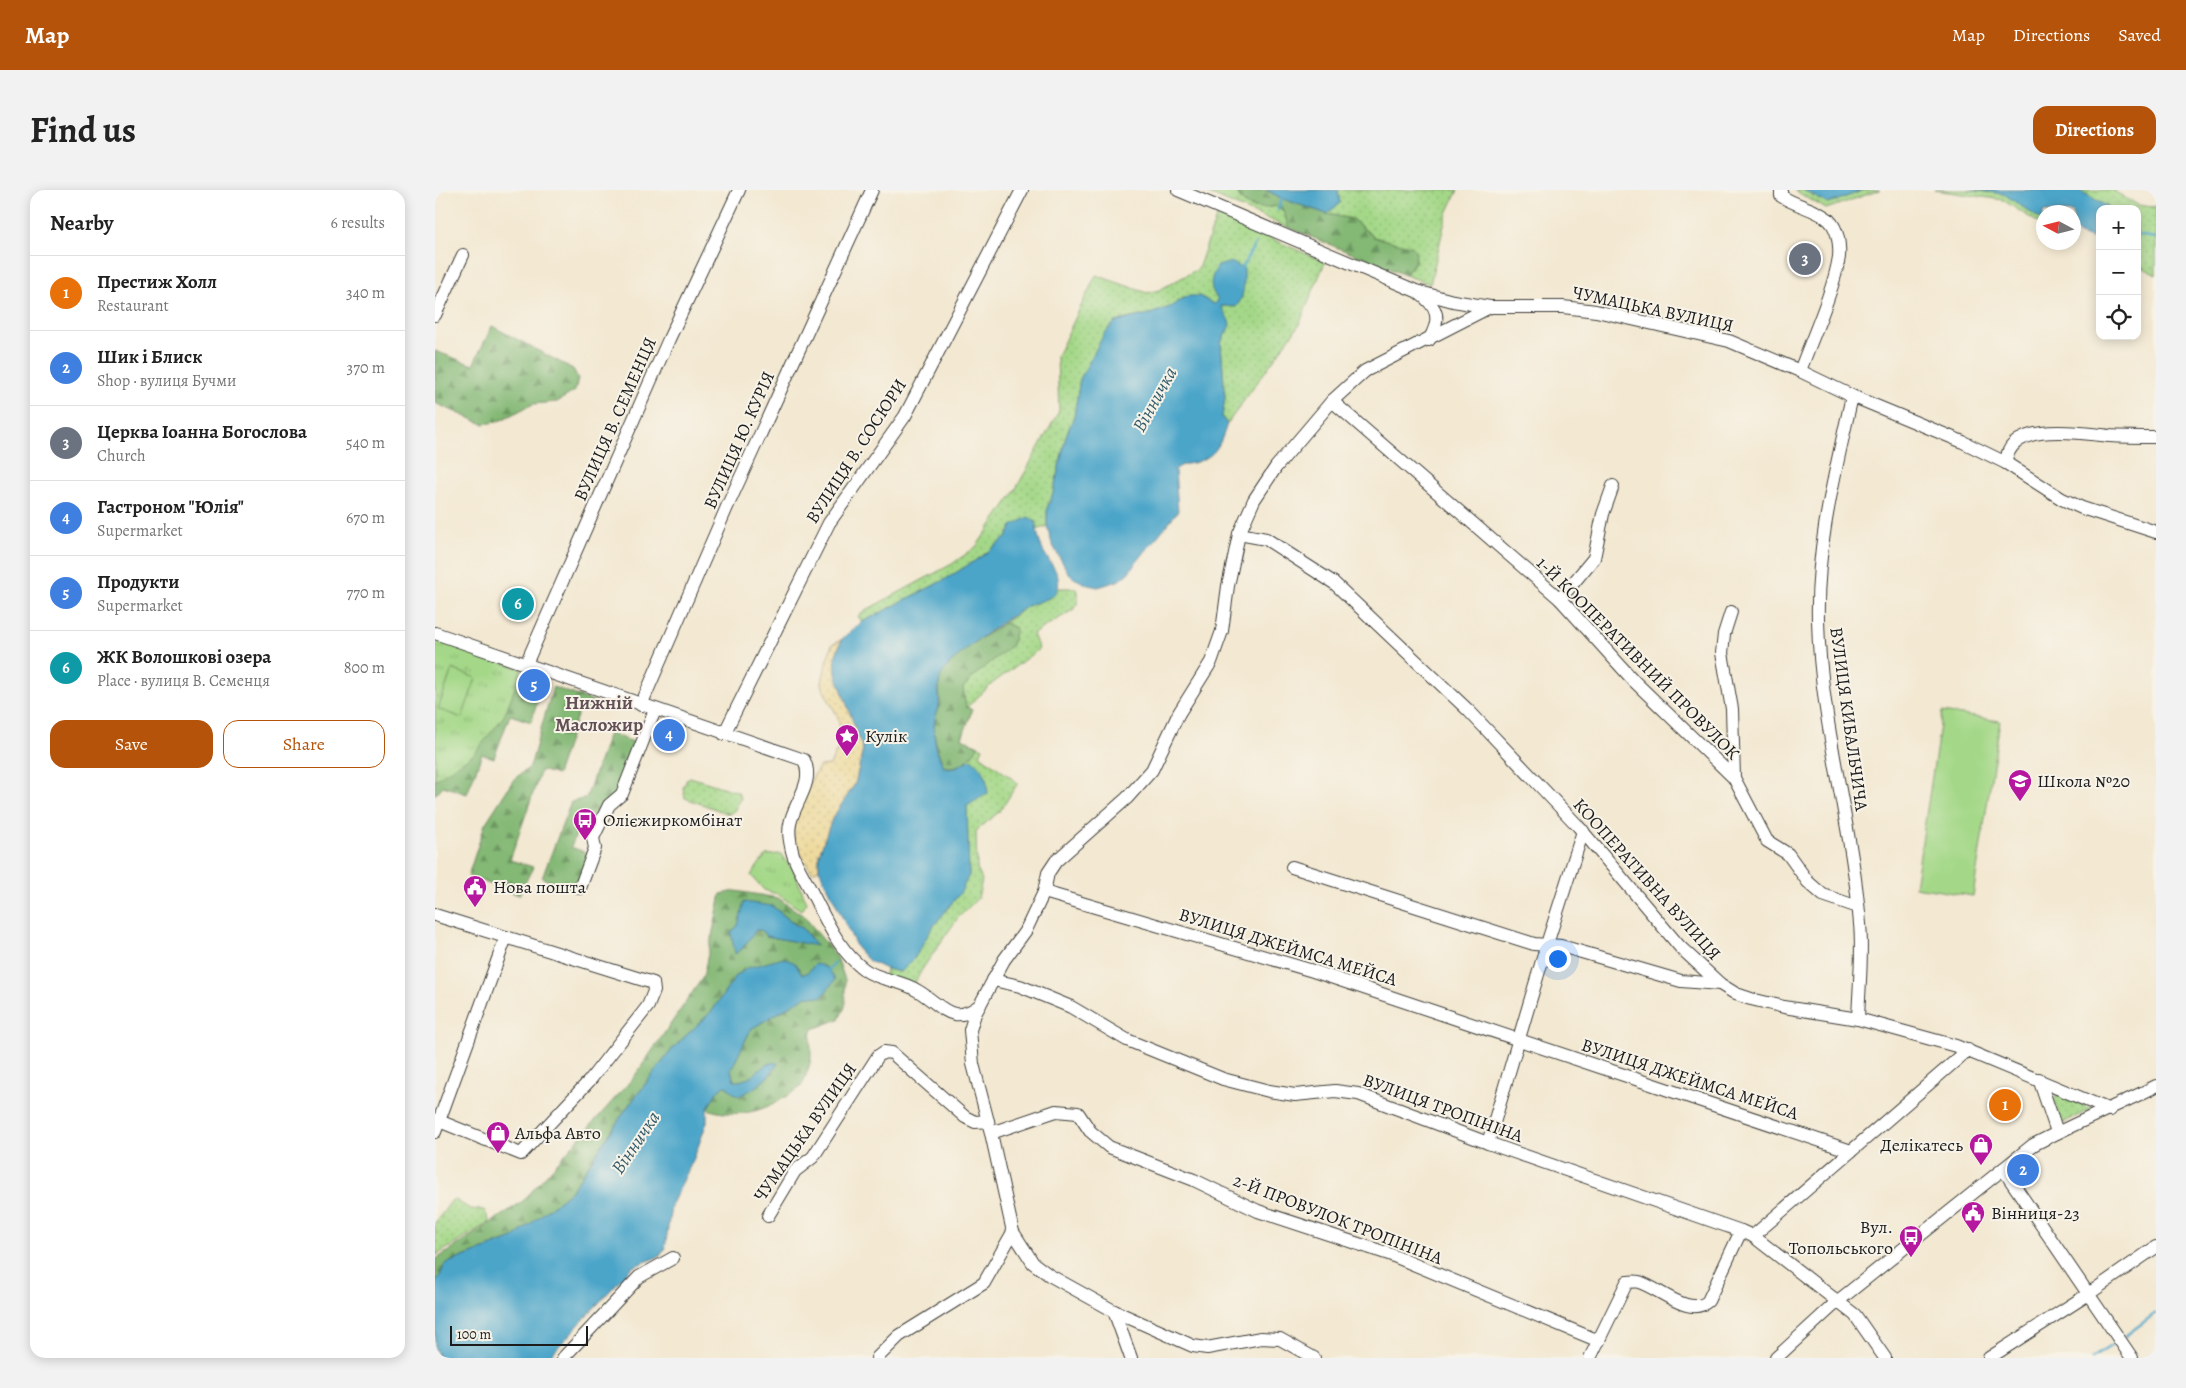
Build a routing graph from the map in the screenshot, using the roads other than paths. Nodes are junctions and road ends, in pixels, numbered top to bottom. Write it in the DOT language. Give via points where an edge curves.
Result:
graph roads {
  1 [pos="739,190"];
  2 [pos="872,190"];
  3 [pos="1022,190"];
  4 [pos="1179,190"];
  5 [pos="1781,190"];
  6 [pos="463,255"];
  7 [pos="1416,290"];
  8 [pos="1490,307"];
  9 [pos="435,315"];
  10 [pos="1429,340"];
  11 [pos="1800,371"];
  12 [pos="1852,396"];
  13 [pos="1332,401"];
  14 [pos="2156,437"];
  15 [pos="2006,463"];
  16 [pos="1613,486"];
  17 [pos="2156,532"];
  18 [pos="1239,534"];
  19 [pos="1559,599"];
  20 [pos="1731,612"];
  21 [pos="435,633"];
  22 [pos="526,664"];
  23 [pos="641,705"];
  24 [pos="655,710"];
  25 [pos="725,734"];
  26 [pos="1734,778"];
  27 [pos="1583,832"];
  28 [pos="1292,867"];
  29 [pos="580,888"];
  30 [pos="1044,892"];
  31 [pos="1858,907"];
  32 [pos="435,915"];
  33 [pos="506,936"];
  34 [pos="1547,944"];
  35 [pos="993,980"];
  36 [pos="1719,984"];
  37 [pos="982,1004"];
  38 [pos="1858,1019"];
  39 [pos="1519,1041"];
  40 [pos="1968,1050"];
  41 [pos="2039,1079"];
  42 [pos="2156,1086"];
  43 [pos="2109,1110"];
  44 [pos="437,1127"];
  45 [pos="989,1127"];
  46 [pos="2057,1132"];
  47 [pos="1488,1143"];
  48 [pos="1851,1151"];
  49 [pos="2003,1169"];
  50 [pos="767,1216"];
  51 [pos="1013,1232"];
  52 [pos="1747,1233"];
  53 [pos="2156,1247"];
  54 [pos="673,1258"];
  55 [pos="2087,1295"];
  56 [pos="1838,1301"];
  57 [pos="1113,1312"];
  58 [pos="1599,1341"];
  59 [pos="563,1358"];
  60 [pos="877,1358"];
  61 [pos="1131,1358"];
  62 [pos="1314,1358"];
  63 [pos="1590,1358"];
  64 [pos="1776,1358"];
  65 [pos="1885,1358"];
  66 [pos="1989,1358"];
  67 [pos="2131,1358"];
  1 -- 22 [label="street, ВУЛИЦЯ В. СЕМЕНЦЯ" via="669,339"];
  2 -- 23 [label="street, ВУЛИЦЯ Ю. КУРІЯ" via="727,507"];
  3 -- 25 [label="street, ВУЛИЦЯ В. СОСЮРИ" via="905,416 829,523"];
  4 -- 7 [label="street"];
  5 -- 11 [label="street" via="1781,196 1792,204 1830,221 1839,242 1837,266"];
  6 -- 9 [label="street"];
  7 -- 8 [label="street"];
  7 -- 10 [label="street" via="1429,300 1436,314 1437,326"];
  8 -- 10 [label="street, ЧУМАЦЬКА ВУЛИЦЯ"];
  8 -- 11 [label="street, ЧУМАЦЬКА ВУЛИЦЯ" via="1563,307 1596,311 1729,341"];
  10 -- 13 [label="street, ЧУМАЦЬКА ВУЛИЦЯ" via="1365,372"];
  11 -- 12 [label="street, ЧУМАЦЬКА ВУЛИЦЯ"];
  12 -- 15 [label="street, ЧУМАЦЬКА ВУЛИЦЯ"];
  12 -- 31 [label="street, ВУЛИЦЯ КИБАЛЬЧИЧА" via="1828,505 1820,563 1818,620 1822,678"];
  13 -- 18 [label="street, ЧУМАЦЬКА ВУЛИЦЯ" via="1276,467 1254,500"];
  13 -- 19 [label="street, 1-Й КООПЕРАТИВНИЙ ПРОВУЛОК"];
  14 -- 15 [label="street" via="2045,432 2011,445"];
  15 -- 17 [label="street, ЧУМАЦЬКА ВУЛИЦЯ" via="2062,499"];
  16 -- 19 [label="street" via="1603,514 1594,558"];
  18 -- 27 [label="street, КООПЕРАТИВНА ВУЛИЦЯ" via="1266,540 1334,583 1469,711"];
  18 -- 30 [label="street, ЧУМАЦЬКА ВУЛИЦЯ" via="1222,631 1211,662 1179,713 1152,770 1127,798 1056,862 1048,873"];
  19 -- 26 [label="street, 1-Й КООПЕРАТИВНИЙ ПРОВУЛОК" via="1634,681"];
  20 -- 26 [label="street" via="1722,652 1732,709"];
  21 -- 22 [label="street"];
  22 -- 23 [label="street"];
  23 -- 24 [label="street"];
  24 -- 25 [label="street"];
  24 -- 29 [label="street" via="622,794 609,805 593,838 595,848"];
  25 -- 37 [label="street" via="804,760 809,769 808,778 794,811 789,836 793,853 836,939 849,955 865,970 917,990 949,1014 962,1016"];
  26 -- 31 [label="street, 1-Й КООПЕРАТИВНИЙ ПРОВУЛОК" via="1767,841 1788,854 1808,882 1823,895"];
  27 -- 34 [label="street"];
  27 -- 36 [label="street, КООПЕРАТИВНА ВУЛИЦЯ" via="1680,946"];
  28 -- 34 [label="street" via="1534,944"];
  30 -- 35 [label="street, ЧУМАЦЬКА ВУЛИЦЯ" via="1026,930"];
  30 -- 39 [label="street, ВУЛИЦЯ ДЖЕЙМСА МЕЙСА" via="1313,970"];
  31 -- 38 [label="street, ВУЛИЦЯ КИБАЛЬЧИЧА"];
  32 -- 33 [label="street"];
  33 -- 44 [label="street"];
  33 -- 44 [label="street" via="653,983 654,991 648,1006 591,1080 521,1154"];
  34 -- 36 [label="street" via="1681,981"];
  34 -- 39 [label="street"];
  35 -- 37 [label="street, ЧУМАЦЬКА ВУЛИЦЯ"];
  35 -- 47 [label="street, ВУЛИЦЯ ТРОПІНІНА" via="1020,986 1071,1007 1127,1040 1223,1079 1295,1095 1335,1091 1358,1094"];
  36 -- 38 [label="street, КООПЕРАТИВНА ВУЛИЦЯ" via="1751,999"];
  37 -- 45 [label="street, ЧУМАЦЬКА ВУЛИЦЯ" via="970,1030 973,1064"];
  38 -- 40 [label="street, КООПЕРАТИВНА ВУЛИЦЯ"];
  39 -- 47 [label="street"];
  39 -- 48 [label="street, ВУЛИЦЯ ДЖЕЙМСА МЕЙСА"];
  40 -- 41 [label="street, КООПЕРАТИВНА ВУЛИЦЯ"];
  40 -- 48 [label="street"];
  41 -- 43 [label="street, КООПЕРАТИВНА ВУЛИЦЯ"];
  41 -- 46 [label="street"];
  42 -- 43 [label="street"];
  43 -- 46 [label="street"];
  45 -- 50 [label="street, ЧУМАЦЬКА ВУЛИЦЯ" via="965,1117 892,1053 884,1052 878,1056 813,1157 795,1171"];
  45 -- 51 [label="street, ЧУМАЦЬКА ВУЛИЦЯ"];
  45 -- 58 [label="street, 2-Й ПРОВУЛОК ТРОПІНІНА" via="1056,1111 1078,1113 1090,1132 1109,1147 1194,1180 1258,1211 1389,1254"];
  46 -- 49 [label="street" via="2033,1145"];
  47 -- 52 [label="street, ВУЛИЦЯ ТРОПІНІНА"];
  48 -- 52 [label="street"];
  49 -- 55 [label="street"];
  49 -- 56 [label="street"];
  51 -- 57 [label="street, ЧУМАЦЬКА ВУЛИЦЯ" via="1038,1267 1071,1290"];
  51 -- 60 [label="street" via="984,1283 899,1336"];
  52 -- 56 [label="street, ВУЛИЦЯ ТРОПІНІНА"];
  52 -- 58 [label="street" via="1703,1306 1686,1305 1638,1282 1627,1282"];
  53 -- 55 [label="street"];
  54 -- 59 [label="street" via="639,1277"];
  55 -- 66 [label="street"];
  55 -- 67 [label="street"];
  56 -- 64 [label="street"];
  56 -- 65 [label="street, ВУЛИЦЯ ТРОПІНІНА" via="1855,1315"];
  57 -- 61 [label="street"];
  57 -- 62 [label="street, ЧУМАЦЬКА ВУЛИЦЯ" via="1193,1346 1207,1348 1261,1338 1280,1339"];
  58 -- 63 [label="street"];
}
